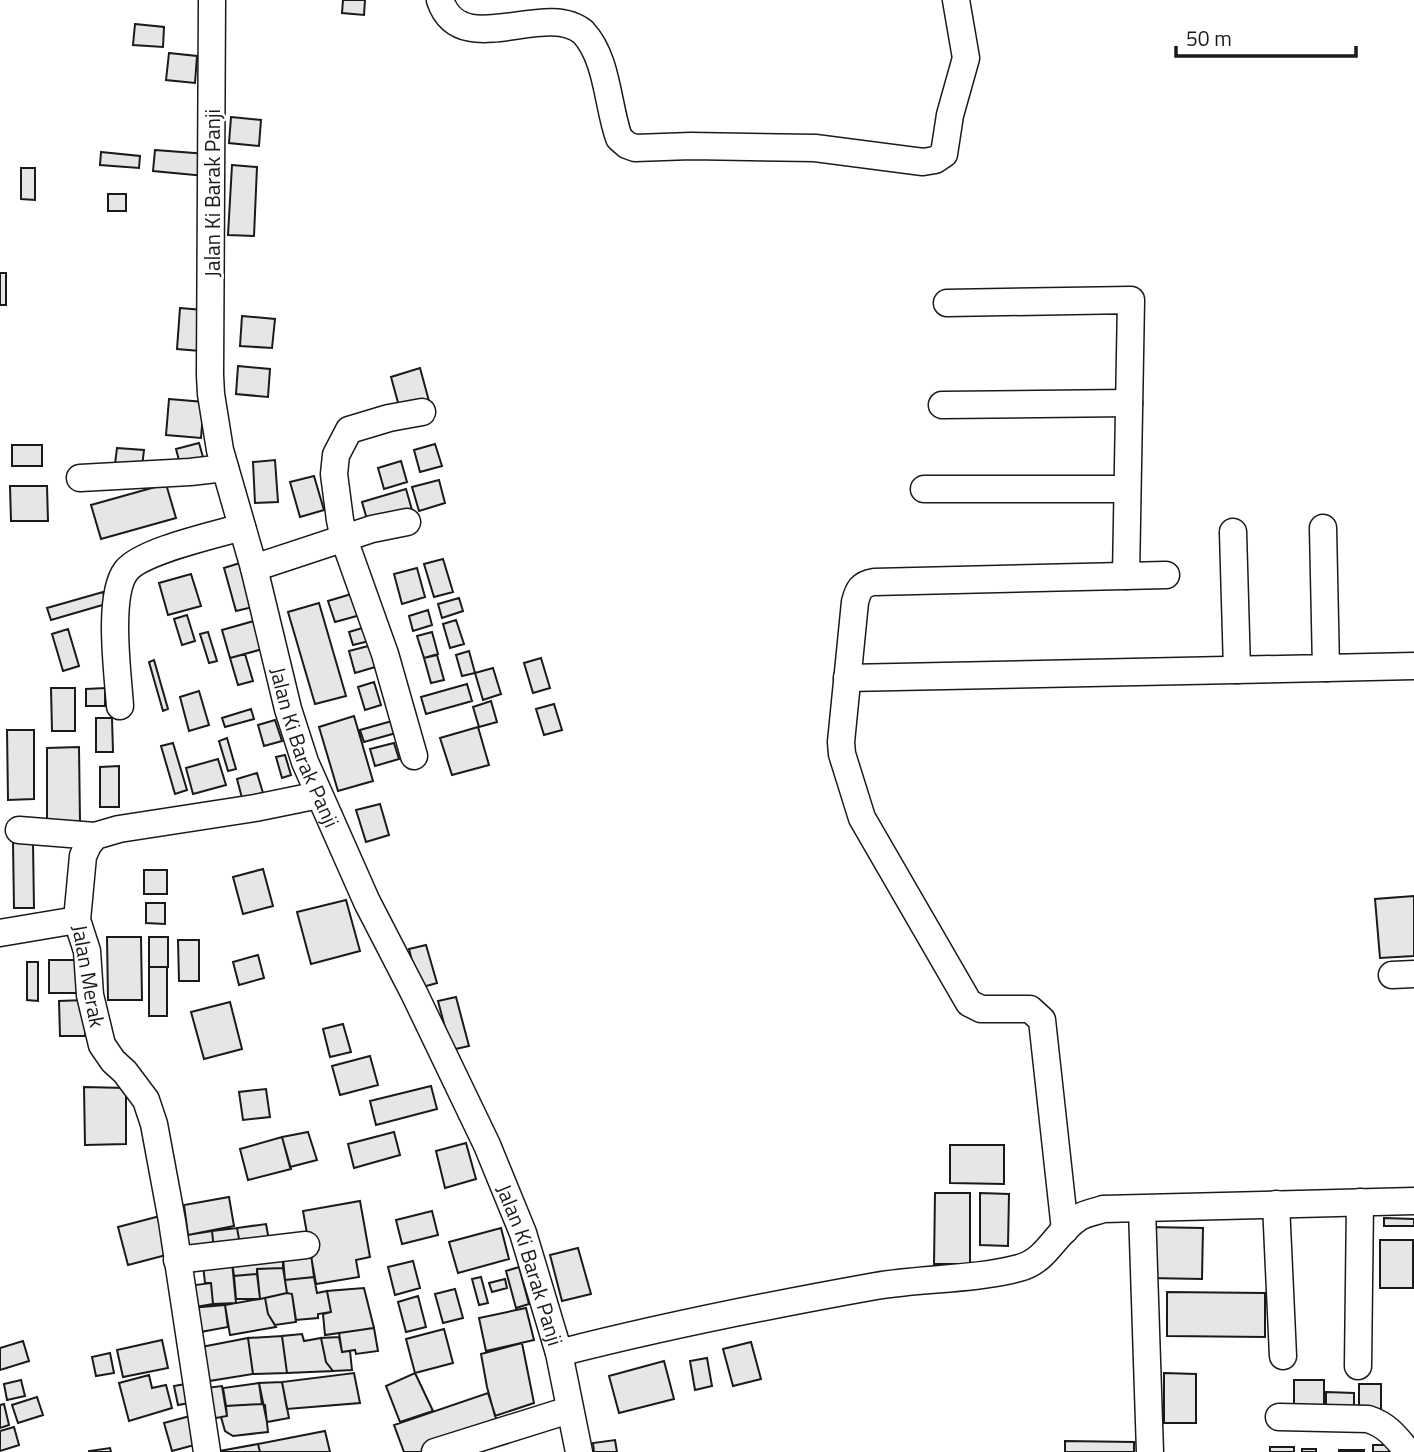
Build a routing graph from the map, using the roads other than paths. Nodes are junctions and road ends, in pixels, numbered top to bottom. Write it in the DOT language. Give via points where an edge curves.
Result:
graph roads {
  1 [pos="212,0"];
  2 [pos="440,0"];
  3 [pos="956,0"];
  4 [pos="947,303"];
  5 [pos="1129,403"];
  6 [pos="942,405"];
  7 [pos="422,412"];
  8 [pos="225,468"];
  9 [pos="80,478"];
  10 [pos="924,489"];
  11 [pos="1127,489"];
  12 [pos="407,522"];
  13 [pos="242,527"];
  14 [pos="1322,528"];
  15 [pos="1233,532"];
  16 [pos="344,539"];
  17 [pos="254,568"];
  18 [pos="1166,575"];
  19 [pos="1126,576"];
  20 [pos="1414,666"];
  21 [pos="1326,668"];
  22 [pos="1237,670"];
  23 [pos="847,678"];
  24 [pos="120,706"];
  25 [pos="414,756"];
  26 [pos="319,795"];
  27 [pos="19,830"];
  28 [pos="95,836"];
  29 [pos="77,920"];
  30 [pos="0,933"];
  31 [pos="1414,1201"];
  32 [pos="1360,1202"];
  33 [pos="1276,1204"];
  34 [pos="1142,1209"];
  35 [pos="1065,1230"];
  36 [pos="306,1245"];
  37 [pos="177,1260"];
  38 [pos="559,1353"];
  39 [pos="1283,1356"];
  40 [pos="1358,1366"];
  41 [pos="569,1410"];
  42 [pos="1279,1417"];
  43 [pos="207,1452"];
  44 [pos="435,1452"];
  45 [pos="579,1452"];
  46 [pos="1150,1452"];
  47 [pos="1408,1452"];
  1 -- 8 [label="street, Jalan Ki Barak Panji" via="210,384"];
  2 -- 3 [label="street" via="451,20 461,26 534,17 570,23 582,30 595,48 619,138 635,148 815,148 923,162 944,154 963,74 966,58"];
  4 -- 5 [label="street" via="1131,300"];
  5 -- 6 [label="street"];
  5 -- 11 [label="street"];
  7 -- 16 [label="street" via="349,430 341,441 334,474"];
  8 -- 9 [label="street"];
  8 -- 13 [label="street, Jalan Ki Barak Panji"];
  10 -- 11 [label="street"];
  11 -- 19 [label="street"];
  12 -- 16 [label="street"];
  13 -- 17 [label="street, Jalan Ki Barak Panji"];
  13 -- 24 [label="street" via="145,556 126,571 119,585 115,624"];
  14 -- 21 [label="street"];
  15 -- 22 [label="street"];
  16 -- 17 [label="street"];
  16 -- 25 [label="street" via="385,654"];
  17 -- 26 [label="street, Jalan Ki Barak Panji" via="288,709"];
  18 -- 19 [label="street"];
  19 -- 23 [label="street" via="866,583 855,602"];
  20 -- 21 [label="street"];
  21 -- 22 [label="street"];
  22 -- 23 [label="street"];
  23 -- 35 [label="street" via="841,743 858,810 962,994 981,1009 1030,1009 1042,1020"];
  26 -- 28 [label="street"];
  26 -- 38 [label="street, Jalan Ki Barak Panji" via="487,1145 523,1233"];
  27 -- 28 [label="street"];
  28 -- 29 [label="street, Jalan Merak" via="83,856"];
  29 -- 30 [label="street"];
  29 -- 37 [label="street, Jalan Merak" via="103,1045 146,1100 154,1124"];
  31 -- 32 [label="street"];
  32 -- 33 [label="street"];
  32 -- 40 [label="street"];
  33 -- 34 [label="street"];
  33 -- 39 [label="street"];
  34 -- 35 [label="street" via="1103,1209 1080,1216"];
  34 -- 46 [label="street"];
  35 -- 38 [label="street" via="1041,1258 1019,1268 804,1299"];
  36 -- 37 [label="street"];
  37 -- 43 [label="street, Jalan Merak"];
  38 -- 41 [label="street, Jalan Ki Barak Panji"];
  41 -- 44 [label="street"];
  41 -- 45 [label="street, Jalan Ki Barak Panji"];
  42 -- 47 [label="street" via="1368,1419 1393,1433"];
}
